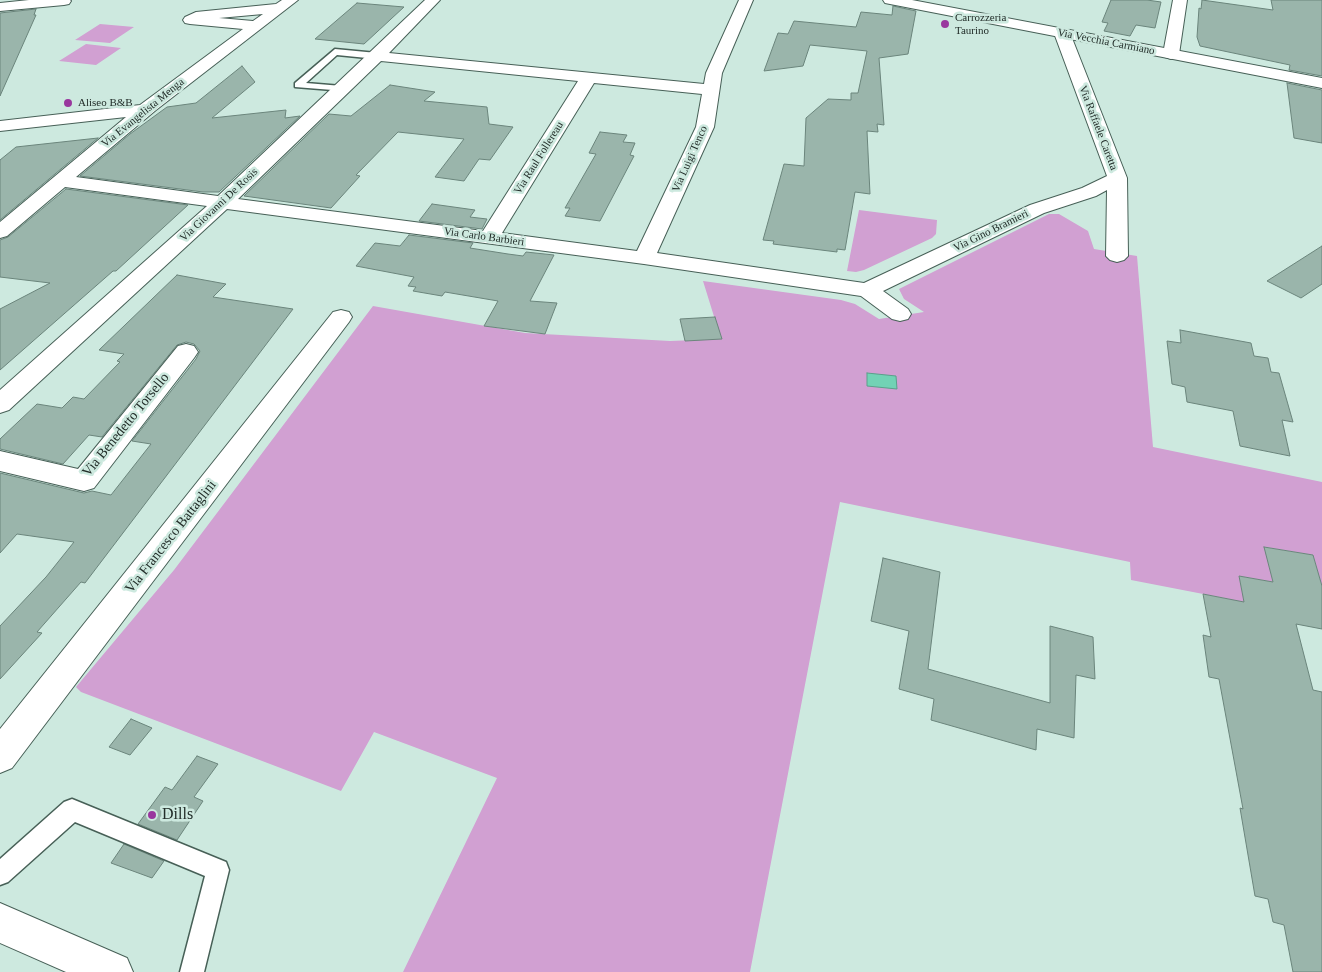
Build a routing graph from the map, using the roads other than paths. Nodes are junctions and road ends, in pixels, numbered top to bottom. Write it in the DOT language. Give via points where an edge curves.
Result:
graph roads {
  1 [pos="433,0"];
  2 [pos="746,0"];
  3 [pos="890,0"];
  4 [pos="1180,0"];
  5 [pos="64,1"];
  6 [pos="286,4"];
  7 [pos="0,7"];
  8 [pos="256,26"];
  9 [pos="1062,33"];
  10 [pos="1171,54"];
  11 [pos="377,56"];
  12 [pos="589,77"];
  13 [pos="1322,83"];
  14 [pos="342,89"];
  15 [pos="712,90"];
  16 [pos="146,110"];
  17 [pos="0,126"];
  18 [pos="1117,178"];
  19 [pos="60,181"];
  20 [pos="222,202"];
  21 [pos="0,232"];
  22 [pos="489,238"];
  23 [pos="1117,256"];
  24 [pos="644,258"];
  25 [pos="867,290"];
  26 [pos="900,314"];
  27 [pos="341,317"];
  28 [pos="186,352"];
  29 [pos="0,404"];
  30 [pos="0,461"];
  31 [pos="0,756"];
  32 [pos="0,874"];
  33 [pos="0,923"];
  34 [pos="113,972"];
  35 [pos="192,972"];
  1 -- 11 [label="street, Via Giovanni De Rosis"];
  2 -- 15 [label="street, Via Luigi Tenco" via="714,73"];
  3 -- 9 [label="street, Via Vecchia Carmiano"];
  4 -- 10 [label="street"];
  5 -- 7 [label="street"];
  6 -- 8 [label="street, Via Evangelista Menga"];
  6 -- 8 [label="street" via="196,16 190,20"];
  8 -- 16 [label="street, Via Evangelista Menga"];
  9 -- 10 [label="street, Via Vecchia Carmiano"];
  9 -- 18 [label="street, Via Raffaele Caretta"];
  10 -- 13 [label="street, Via Vecchia Carmiano"];
  11 -- 12 [label="street"];
  11 -- 14 [label="street, Via Giovanni De Rosis"];
  11 -- 14 [label="lane" via="335,52 298,85"];
  12 -- 15 [label="street"];
  12 -- 22 [label="street, Via Raul Follereau"];
  14 -- 20 [label="street, Via Giovanni De Rosis"];
  15 -- 24 [label="street, Via Luigi Tenco" via="705,127"];
  16 -- 17 [label="street"];
  16 -- 19 [label="street, Via Evangelista Menga"];
  18 -- 23 [label="street, Via Raffaele Caretta"];
  18 -- 25 [label="street, Via Gino Bramieri" via="1089,192 1036,209"];
  19 -- 20 [label="street, Via Carlo Barbieri"];
  19 -- 21 [label="street, Via Evangelista Menga"];
  20 -- 22 [label="street, Via Carlo Barbieri"];
  20 -- 29 [label="street, Via Giovanni De Rosis"];
  22 -- 24 [label="street, Via Carlo Barbieri"];
  24 -- 25 [label="street, Via Carlo Barbieri"];
  25 -- 26 [label="street, Via Carlo Barbieri"];
  27 -- 31 [label="street, Via Francesco Battaglini"];
  28 -- 30 [label="street, Via Benedetto Torsello" via="84,481"];
  32 -- 35 [label="lane" via="72,810 218,870"];
  33 -- 34 [label="street"];
}
